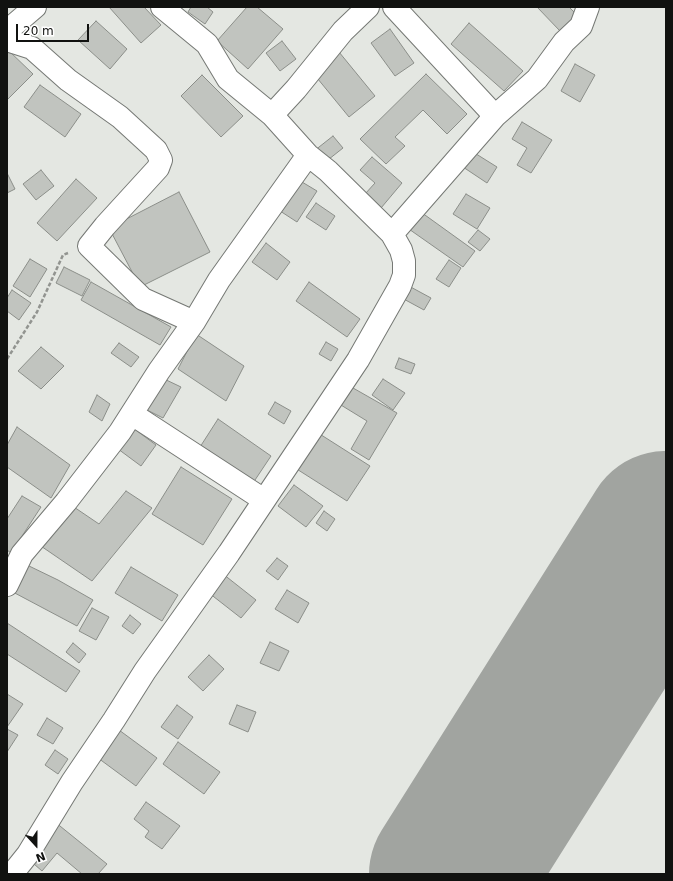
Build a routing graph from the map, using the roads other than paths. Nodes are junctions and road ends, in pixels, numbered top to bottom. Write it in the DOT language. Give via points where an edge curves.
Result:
graph roads {
  1 [pos="35,7"];
  2 [pos="162,7"];
  3 [pos="368,7"];
  4 [pos="394,7"];
  5 [pos="588,7"];
  6 [pos="7,31"];
  7 [pos="7,40"];
  8 [pos="272,115"];
  9 [pos="495,116"];
  10 [pos="308,155"];
  11 [pos="392,234"];
  12 [pos="194,322"];
  13 [pos="132,414"];
  14 [pos="264,500"];
  15 [pos="7,585"];
  16 [pos="12,874"];
  1 -- 6 [label="street"];
  2 -- 8 [label="street" via="207,44 228,79"];
  3 -- 8 [label="street" via="343,31"];
  4 -- 9 [label="street"];
  5 -- 9 [label="street" via="581,26 564,42 537,79"];
  7 -- 12 [label="street" via="32,48 68,80 120,117 156,150 161,160 158,168 89,246 143,299"];
  8 -- 10 [label="street"];
  9 -- 11 [label="street"];
  10 -- 11 [label="street" via="328,171"];
  10 -- 12 [label="street" via="219,280"];
  11 -- 14 [label="street" via="404,261 404,275 400,286 358,360"];
  12 -- 13 [label="street" via="159,370"];
  13 -- 14 [label="street"];
  13 -- 15 [label="street" via="66,502 22,554"];
  14 -- 16 [label="street" via="145,671 28,854"];
}
